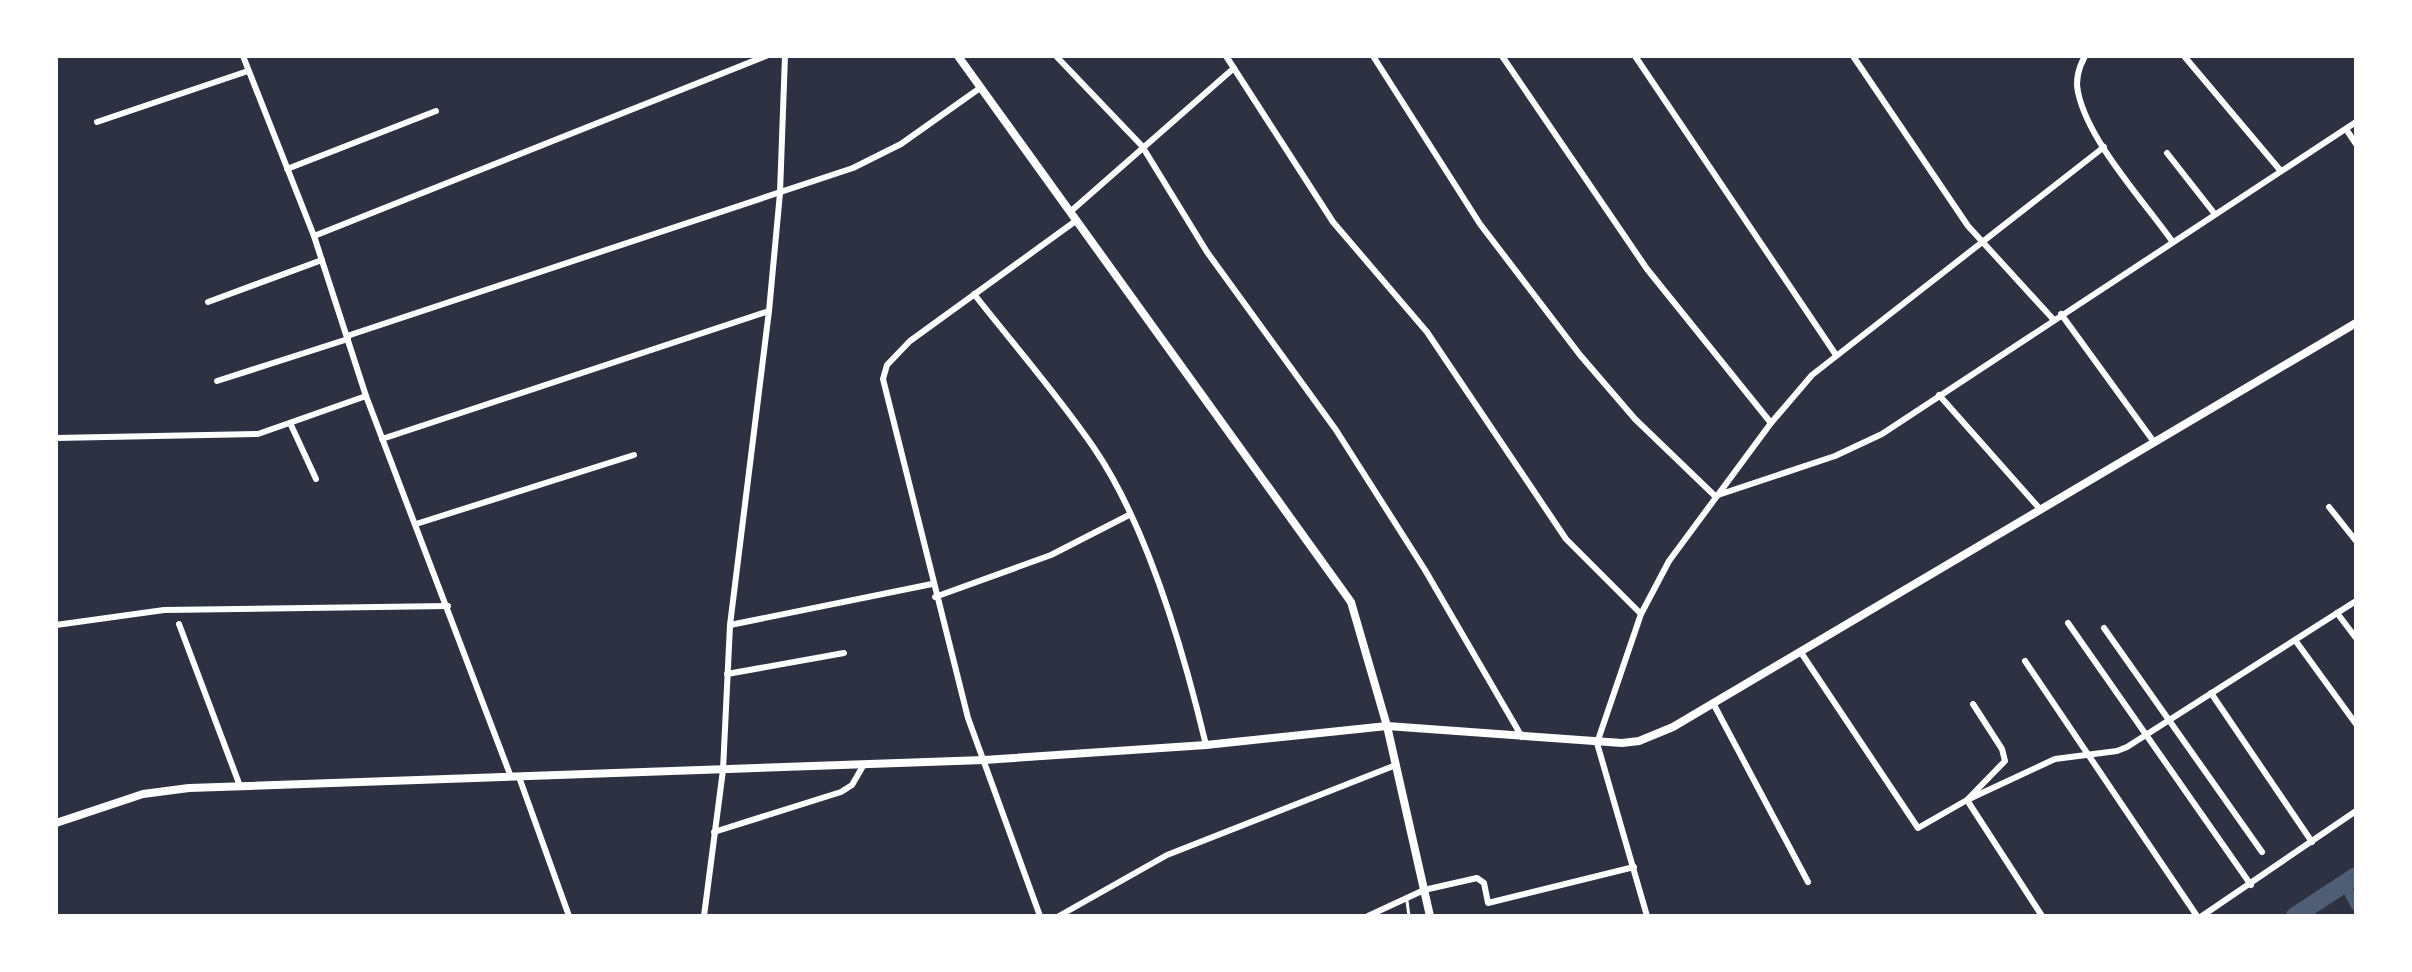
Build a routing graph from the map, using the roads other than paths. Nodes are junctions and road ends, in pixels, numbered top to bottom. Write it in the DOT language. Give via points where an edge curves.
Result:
graph roads {
  1 [pos="243,56"];
  2 [pos="766,56"];
  3 [pos="785,56"];
  4 [pos="958,56"];
  5 [pos="1056,56"];
  6 [pos="1226,56"];
  7 [pos="1373,56"];
  8 [pos="1502,56"];
  9 [pos="1635,56"];
  10 [pos="1853,56"];
  11 [pos="2085,56"];
  12 [pos="2184,56"];
  13 [pos="1234,68"];
  14 [pos="248,71"];
  15 [pos="980,88"];
  16 [pos="436,111"];
  17 [pos="97,122"];
  18 [pos="2356,122"];
  19 [pos="2346,129"];
  20 [pos="2356,144"];
  21 [pos="1142,146"];
  22 [pos="2104,147"];
  23 [pos="2167,153"];
  24 [pos="287,169"];
  25 [pos="2280,170"];
  26 [pos="780,193"];
  27 [pos="1070,212"];
  28 [pos="2214,213"];
  29 [pos="1077,220"];
  30 [pos="314,236"];
  31 [pos="2172,241"];
  32 [pos="1980,242"];
  33 [pos="322,260"];
  34 [pos="974,294"];
  35 [pos="208,302"];
  36 [pos="769,311"];
  37 [pos="2061,314"];
  38 [pos="2053,319"];
  39 [pos="2356,323"];
  40 [pos="348,337"];
  41 [pos="1836,355"];
  42 [pos="217,381"];
  43 [pos="1939,395"];
  44 [pos="366,396"];
  45 [pos="1771,423"];
  46 [pos="291,425"];
  47 [pos="56,438"];
  48 [pos="382,439"];
  49 [pos="2154,442"];
  50 [pos="634,455"];
  51 [pos="316,479"];
  52 [pos="1715,496"];
  53 [pos="2329,507"];
  54 [pos="2040,509"];
  55 [pos="1129,515"];
  56 [pos="416,524"];
  57 [pos="2356,541"];
  58 [pos="932,584"];
  59 [pos="935,597"];
  60 [pos="2356,601"];
  61 [pos="448,606"];
  62 [pos="2337,613"];
  63 [pos="1641,614"];
  64 [pos="2068,623"];
  65 [pos="179,624"];
  66 [pos="56,625"];
  67 [pos="730,625"];
  68 [pos="2104,628"];
  69 [pos="2356,638"];
  70 [pos="2295,640"];
  71 [pos="1800,651"];
  72 [pos="844,653"];
  73 [pos="2025,661"];
  74 [pos="727,674"];
  75 [pos="2211,693"];
  76 [pos="1713,703"];
  77 [pos="1973,704"];
  78 [pos="2170,719"];
  79 [pos="2356,724"];
  80 [pos="1387,726"];
  81 [pos="2148,733"];
  82 [pos="1522,737"];
  83 [pos="1597,743"];
  84 [pos="1206,745"];
  85 [pos="2091,754"];
  86 [pos="984,760"];
  87 [pos="1396,765"];
  88 [pos="863,766"];
  89 [pos="723,770"];
  90 [pos="515,777"];
  91 [pos="240,786"];
  92 [pos="1967,800"];
  93 [pos="2356,811"];
  94 [pos="56,823"];
  95 [pos="714,832"];
  96 [pos="2312,842"];
  97 [pos="2262,852"];
  98 [pos="1634,867"];
  99 [pos="1808,882"];
  100 [pos="2251,885"];
  101 [pos="1424,890"];
  102 [pos="1407,897"];
  103 [pos="569,916"];
  104 [pos="704,916"];
  105 [pos="1040,916"];
  106 [pos="1059,916"];
  107 [pos="1368,916"];
  108 [pos="1409,916"];
  109 [pos="1430,916"];
  110 [pos="1647,916"];
  111 [pos="2042,916"];
  112 [pos="2200,916"];
  1 -- 14 [label="street"];
  2 -- 30 [label="street"];
  3 -- 26 [label="street"];
  4 -- 15 [label="main road"];
  5 -- 21 [label="street"];
  6 -- 13 [label="street"];
  7 -- 52 [label="street" via="1480,224 1580,355 1635,419"];
  8 -- 45 [label="street" via="1647,269"];
  9 -- 41 [label="street"];
  10 -- 32 [label="street"];
  11 -- 22 [label="street" via="2077,90"];
  12 -- 25 [label="street"];
  13 -- 21 [label="street"];
  13 -- 63 [label="street" via="1333,222 1427,332 1566,539"];
  14 -- 17 [label="street"];
  14 -- 24 [label="street"];
  15 -- 26 [label="street" via="875,159"];
  15 -- 27 [label="main road"];
  16 -- 24 [label="street"];
  18 -- 19 [label="street"];
  19 -- 20 [label="street"];
  19 -- 25 [label="street"];
  21 -- 27 [label="street"];
  21 -- 82 [label="street" via="1207,252 1367,477"];
  22 -- 31 [label="street"];
  22 -- 32 [label="street"];
  23 -- 28 [label="street"];
  24 -- 30 [label="street"];
  25 -- 28 [label="street"];
  26 -- 36 [label="street"];
  26 -- 40 [label="street"];
  27 -- 29 [label="main road"];
  28 -- 31 [label="street"];
  29 -- 34 [label="street"];
  29 -- 80 [label="main road" via="1347,595"];
  30 -- 33 [label="street"];
  31 -- 37 [label="street"];
  32 -- 38 [label="street"];
  32 -- 41 [label="street" via="1912,301"];
  33 -- 35 [label="street"];
  33 -- 40 [label="street"];
  34 -- 55 [label="street" via="1094,448"];
  34 -- 58 [label="street" via="910,341 887,365 883,379"];
  36 -- 48 [label="street"];
  36 -- 67 [label="street"];
  37 -- 38 [label="street"];
  37 -- 49 [label="street"];
  38 -- 43 [label="street"];
  39 -- 49 [label="main road"];
  40 -- 42 [label="street"];
  40 -- 44 [label="street"];
  41 -- 45 [label="street" via="1796,390"];
  43 -- 52 [label="street" via="1868,443"];
  43 -- 54 [label="street"];
  44 -- 46 [label="street"];
  44 -- 48 [label="street"];
  45 -- 52 [label="street"];
  46 -- 47 [label="street" via="258,434"];
  46 -- 51 [label="street"];
  48 -- 56 [label="street"];
  49 -- 54 [label="main road"];
  50 -- 56 [label="street"];
  52 -- 63 [label="street" via="1669,561"];
  53 -- 57 [label="street"];
  54 -- 71 [label="main road"];
  55 -- 59 [label="street" via="1051,555"];
  55 -- 84 [label="street" via="1181,647"];
  56 -- 61 [label="street"];
  58 -- 59 [label="street"];
  58 -- 67 [label="street"];
  59 -- 86 [label="street"];
  60 -- 62 [label="street"];
  61 -- 66 [label="street" via="164,610"];
  61 -- 90 [label="street"];
  62 -- 69 [label="street"];
  62 -- 70 [label="street"];
  63 -- 83 [label="street"];
  64 -- 81 [label="street"];
  65 -- 91 [label="street"];
  67 -- 74 [label="street"];
  68 -- 78 [label="street"];
  70 -- 75 [label="street"];
  70 -- 79 [label="street"];
  71 -- 76 [label="main road"];
  71 -- 92 [label="street" via="1916,827"];
  72 -- 74 [label="street"];
  73 -- 85 [label="street"];
  74 -- 89 [label="street"];
  75 -- 78 [label="street"];
  75 -- 96 [label="street"];
  76 -- 83 [label="main road" via="1639,741"];
  76 -- 99 [label="street"];
  77 -- 92 [label="street" via="2005,761"];
  78 -- 81 [label="street"];
  78 -- 97 [label="street"];
  80 -- 82 [label="main road"];
  80 -- 84 [label="main road"];
  80 -- 87 [label="main road"];
  81 -- 85 [label="street" via="2117,751"];
  81 -- 100 [label="street"];
  82 -- 83 [label="main road"];
  83 -- 98 [label="street"];
  84 -- 86 [label="main road"];
  85 -- 92 [label="street" via="2055,759"];
  85 -- 112 [label="street"];
  86 -- 88 [label="main road"];
  86 -- 105 [label="street"];
  87 -- 101 [label="main road"];
  87 -- 106 [label="street" via="1167,855"];
  88 -- 89 [label="main road"];
  88 -- 95 [label="street" via="841,792"];
  89 -- 90 [label="main road"];
  89 -- 95 [label="street"];
  90 -- 91 [label="main road"];
  90 -- 103 [label="street"];
  91 -- 94 [label="main road" via="143,794"];
  92 -- 111 [label="street"];
  93 -- 96 [label="street"];
  95 -- 104 [label="street"];
  96 -- 100 [label="street"];
  98 -- 101 [label="street" via="1488,903 1480,878"];
  98 -- 110 [label="street"];
  100 -- 112 [label="street"];
  101 -- 102 [label="street"];
  101 -- 109 [label="main road"];
  102 -- 107 [label="street"];
  102 -- 108 [label="lane"];
}
